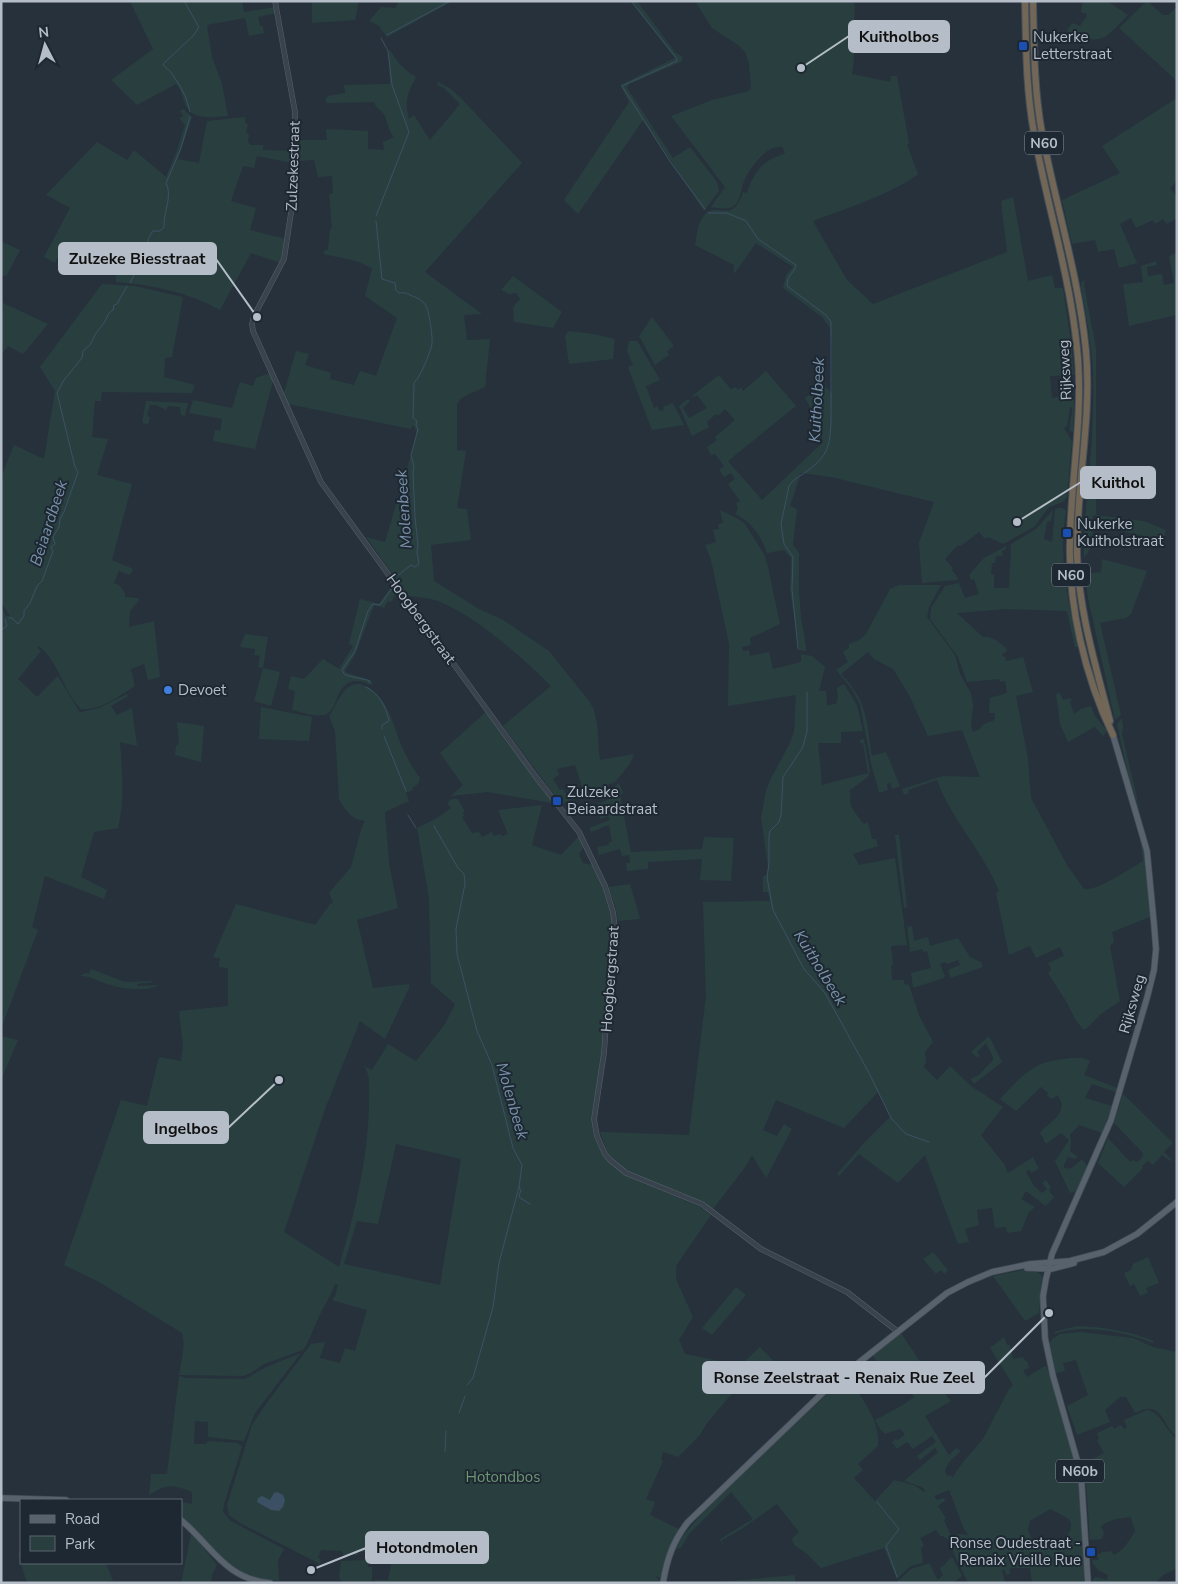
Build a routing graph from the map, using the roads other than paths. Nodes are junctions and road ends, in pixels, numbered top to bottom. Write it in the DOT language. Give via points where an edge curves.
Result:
graph roads {
  1 [pos="276,1"];
  2 [pos="1025,1"];
  3 [pos="1033,1"];
  4 [pos="252,324"];
  5 [pos="1113,735"];
  6 [pos="1177,1202"];
  7 [pos="1082,1259"];
  8 [pos="1050,1262"];
  9 [pos="1015,1268"];
  10 [pos="1048,1269"];
  11 [pos="898,1330"];
  12 [pos="1,1498"];
  13 [pos="34,1499"];
  14 [pos="182,1521"];
  15 [pos="270,1583"];
  16 [pos="663,1583"];
  17 [pos="1088,1583"];
  1 -- 4 [label="street, Zulzekestraat" via="295,112 293,206 284,259"];
  2 -- 5 [label="highway, Rijksweg / N60" via="1031,113 1078,354 1079,418 1070,537 1072,594 1093,686"];
  3 -- 5 [label="highway, Rijksweg / N60" via="1039,114 1075,281 1086,352 1088,403 1078,518 1079,582 1084,617"];
  4 -- 11 [label="street, Hoogbergstraat" via="262,354 322,482 536,778 579,832 599,873 613,912 616,936 604,1053 594,1111 597,1136 605,1154 626,1173 702,1204 761,1248 846,1292"];
  5 -- 8 [label="main road, Rijksweg / N60b" via="1147,851 1156,949 1154,970 1110,1120"];
  6 -- 7 [label="main road" via="1127,1240"];
  7 -- 8 [label="main road"];
  7 -- 10 [label="main road"];
  8 -- 9 [label="main road"];
  8 -- 10 [label="main road, Rijksweg / N60b"];
  9 -- 10 [label="main road"];
  9 -- 11 [label="main road" via="992,1272 956,1287"];
  10 -- 17 [label="main road, N60b" via="1043,1296 1044,1338 1081,1474"];
  11 -- 16 [label="main road" via="828,1388 688,1522 672,1548"];
  12 -- 13 [label="main road"];
  14 -- 15 [label="main road" via="228,1568 249,1579"];
}
